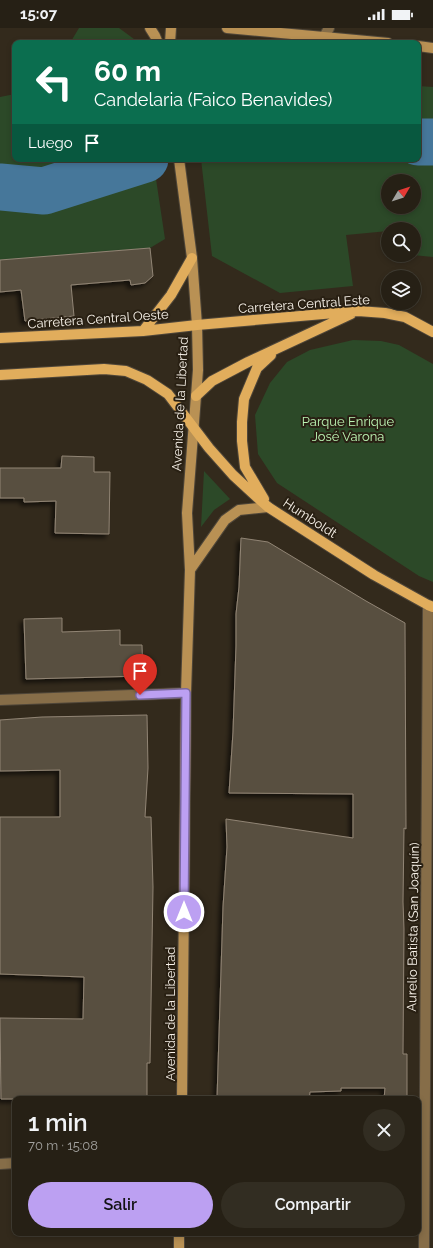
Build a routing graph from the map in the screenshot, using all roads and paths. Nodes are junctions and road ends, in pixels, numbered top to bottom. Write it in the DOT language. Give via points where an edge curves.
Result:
graph roads {
  1 [pos="150,28"];
  2 [pos="171,28"];
  3 [pos="227,28"];
  4 [pos="326,32"];
  5 [pos="157,40"];
  6 [pos="170,40"];
  7 [pos="371,40"];
  8 [pos="421,46"];
  9 [pos="433,48"];
  10 [pos="179,162"];
  11 [pos="192,258"];
  12 [pos="358,311"];
  13 [pos="197,325"];
  14 [pos="142,331"];
  15 [pos="433,332"];
  16 [pos="0,338"];
  17 [pos="280,347"];
  18 [pos="0,375"];
  19 [pos="196,396"];
  20 [pos="193,426"];
  21 [pos="268,507"];
  22 [pos="190,570"];
  23 [pos="430,606"];
  24 [pos="186,693"];
  25 [pos="0,700"];
  26 [pos="182,1096"];
  27 [pos="425,1150"];
  28 [pos="12,1163"];
  29 [pos="0,1164"];
  30 [pos="179,1236"];
  31 [pos="179,1248"];
  32 [pos="424,1248"];
  1 -- 5 [label="main road"];
  2 -- 6 [label="main road"];
  3 -- 4 [label="main road"];
  4 -- 7 [label="main road"];
  8 -- 9 [label="main road"];
  10 -- 11 [label="main road, Avenida de la Libertad"];
  11 -- 13 [label="main road, Avenida de la Libertad"];
  11 -- 14 [label="main road" via="171,295"];
  12 -- 13 [label="main road, Carretera Central Este"];
  12 -- 15 [label="main road, Carretera Central Este" via="406,317"];
  12 -- 17 [label="main road"];
  13 -- 14 [label="main road, Carretera Central Oeste"];
  13 -- 19 [label="main road, Avenida de la Libertad"];
  14 -- 16 [label="main road, Carretera Central Oeste"];
  17 -- 19 [label="main road" via="212,381"];
  17 -- 21 [label="main road" via="257,368 244,399 242,441 245,467"];
  18 -- 20 [label="main road" via="104,369 126,372 146,380 168,394"];
  19 -- 20 [label="main road, Avenida de la Libertad"];
  20 -- 21 [label="main road, Humboldt" via="233,475"];
  20 -- 22 [label="main road, Avenida de la Libertad" via="187,513"];
  21 -- 22 [label="main road" via="239,510 225,520"];
  21 -- 23 [label="main road, Humboldt" via="374,575"];
  22 -- 24 [label="main road, Avenida de la Libertad"];
  23 -- 27 [label="street, Aurelio Batista (San Joaquín)"];
  24 -- 25 [label="street"];
  24 -- 26 [label="main road, Avenida de la Libertad"];
  27 -- 32 [label="street, Aurelio Batista (San Joaquín)"];
  28 -- 29 [label="street"];
  30 -- 31 [label="main road"];
}
